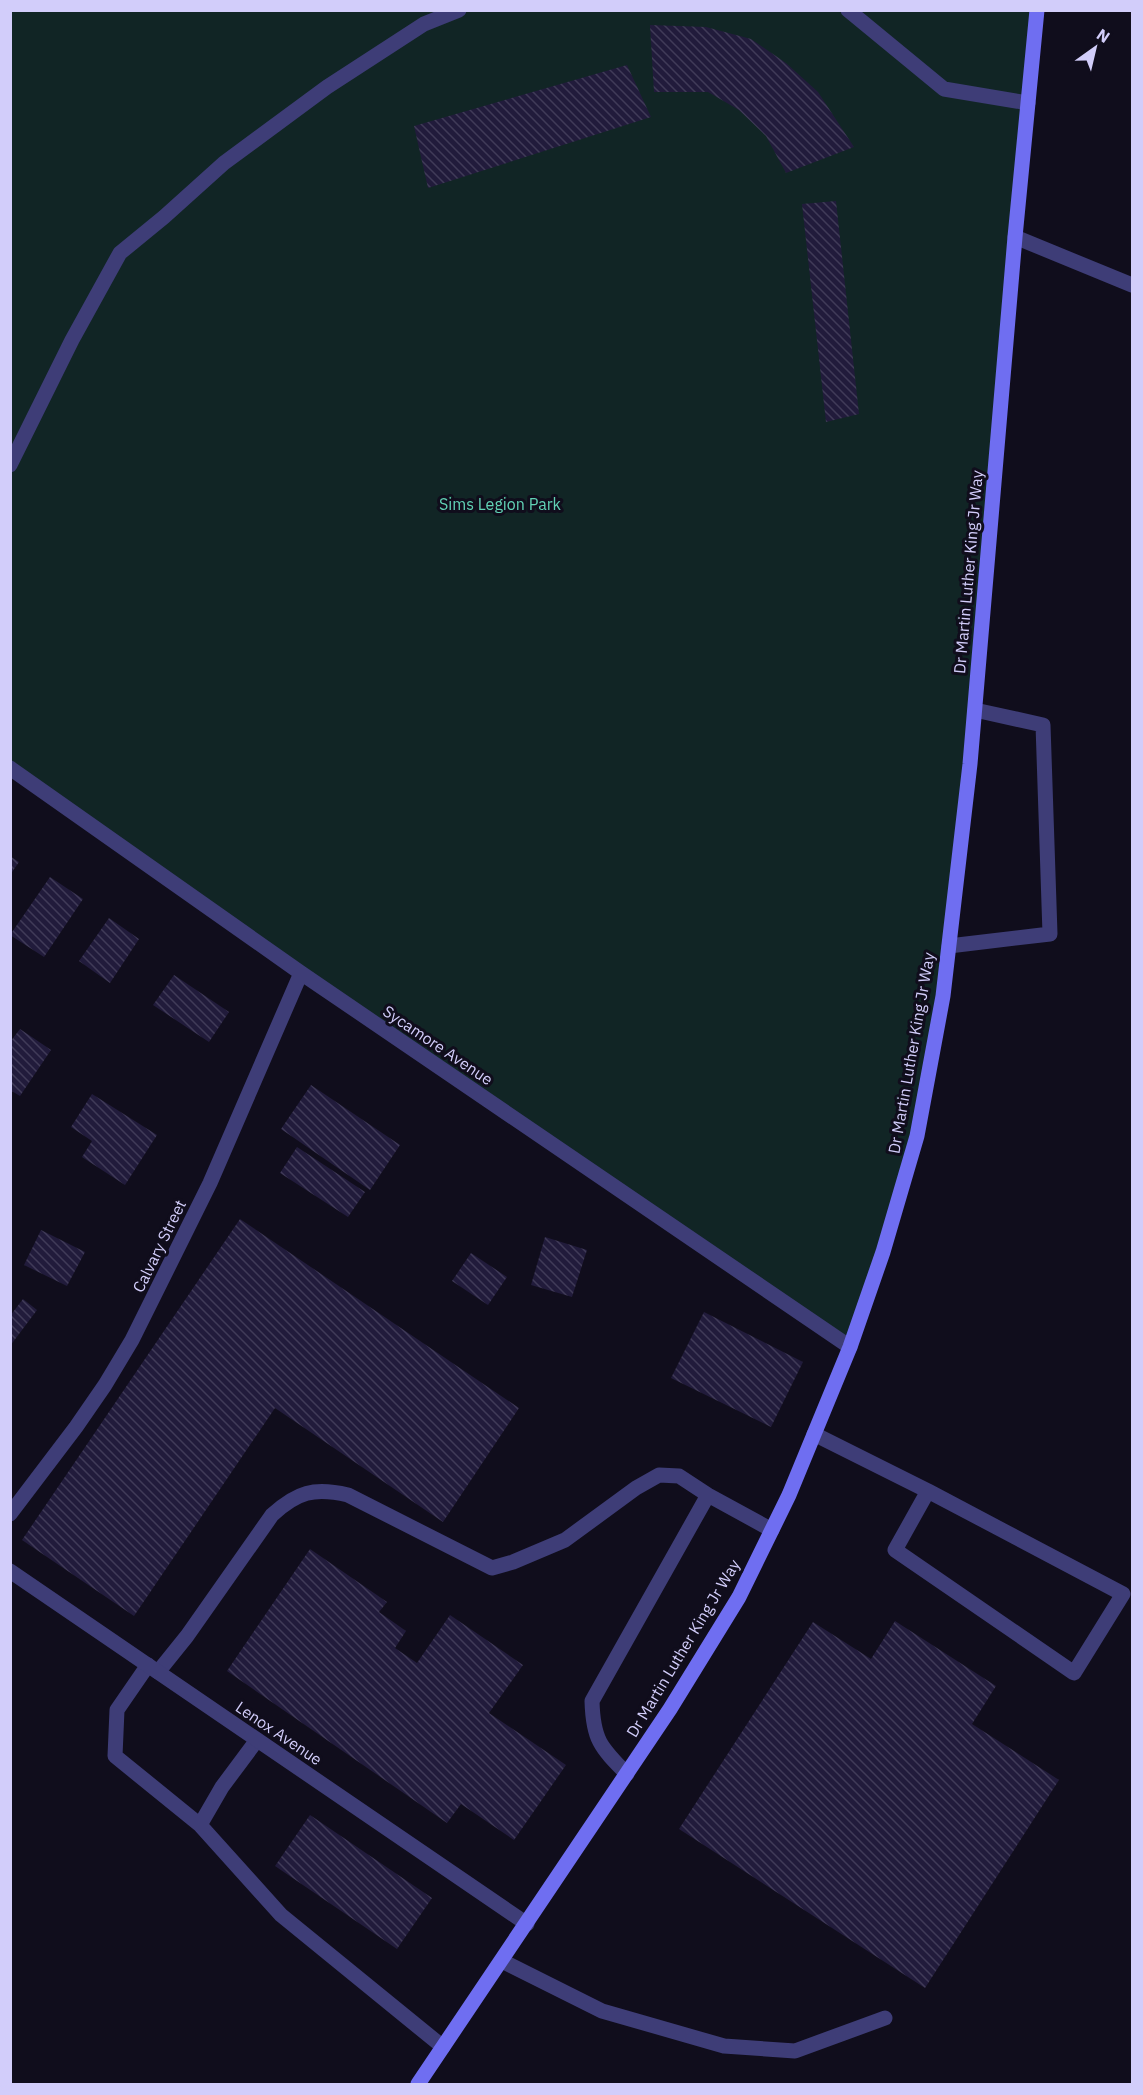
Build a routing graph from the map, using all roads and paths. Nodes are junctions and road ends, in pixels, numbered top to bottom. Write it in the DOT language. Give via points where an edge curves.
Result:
graph roads {
  1 [pos="459,10"];
  2 [pos="848,10"];
  3 [pos="1037,10"];
  4 [pos="1028,103"];
  5 [pos="1015,237"];
  6 [pos="1132,285"];
  7 [pos="10,465"];
  8 [pos="975,710"];
  9 [pos="10,768"];
  10 [pos="949,946"];
  11 [pos="301,974"];
  12 [pos="849,1347"];
  13 [pos="814,1434"];
  14 [pos="928,1491"];
  15 [pos="708,1495"];
  16 [pos="10,1514"];
  17 [pos="772,1530"];
  18 [pos="10,1571"];
  19 [pos="153,1668"];
  20 [pos="257,1740"];
  21 [pos="627,1774"];
  22 [pos="200,1825"];
  23 [pos="527,1924"];
  24 [pos="502,1961"];
  25 [pos="885,2018"];
  26 [pos="443,2047"];
  27 [pos="417,2085"];
  1 -- 7 [label="street" via="424,24 327,87 224,163 120,253"];
  2 -- 4 [label="street" via="944,89"];
  3 -- 4 [label="main road, Dr Martin Luther King Jr Way"];
  4 -- 5 [label="main road, Dr Martin Luther King Jr Way"];
  5 -- 6 [label="street"];
  5 -- 8 [label="main road, Dr Martin Luther King Jr Way"];
  8 -- 10 [label="main road, Dr Martin Luther King Jr Way"];
  8 -- 10 [label="street" via="1044,725 1050,934"];
  9 -- 11 [label="street, Sycamore Avenue"];
  10 -- 12 [label="main road, Dr Martin Luther King Jr Way" via="917,1136 883,1252"];
  11 -- 12 [label="street, Sycamore Avenue"];
  11 -- 16 [label="street, Calvary Street" via="210,1183 132,1340 76,1427"];
  12 -- 13 [label="main road, Dr Martin Luther King Jr Way"];
  13 -- 14 [label="street"];
  13 -- 17 [label="main road, Dr Martin Luther King Jr Way"];
  14 -- 14 [label="street" via="1124,1594 1074,1673 895,1550"];
  15 -- 17 [label="street"];
  15 -- 19 [label="street" via="679,1476 659,1475 566,1540 492,1568 348,1495 326,1490 307,1493 287,1501 272,1515 187,1636"];
  15 -- 21 [label="street" via="592,1701 593,1728 601,1747"];
  17 -- 21 [label="main road, Dr Martin Luther King Jr Way" via="739,1597"];
  18 -- 19 [label="street, Lenox Avenue"];
  19 -- 20 [label="street, Lenox Avenue"];
  19 -- 22 [label="street" via="117,1710 115,1756"];
  20 -- 22 [label="street"];
  20 -- 23 [label="street, Lenox Avenue"];
  21 -- 23 [label="main road, Dr Martin Luther King Jr Way"];
  22 -- 26 [label="street" via="281,1915"];
  23 -- 24 [label="main road, Dr Martin Luther King Jr Way"];
  24 -- 25 [label="street" via="602,2011 724,2046 795,2051"];
  24 -- 26 [label="main road, Dr Martin Luther King Jr Way"];
  26 -- 27 [label="main road, Dr Martin Luther King Jr Way"];
}
